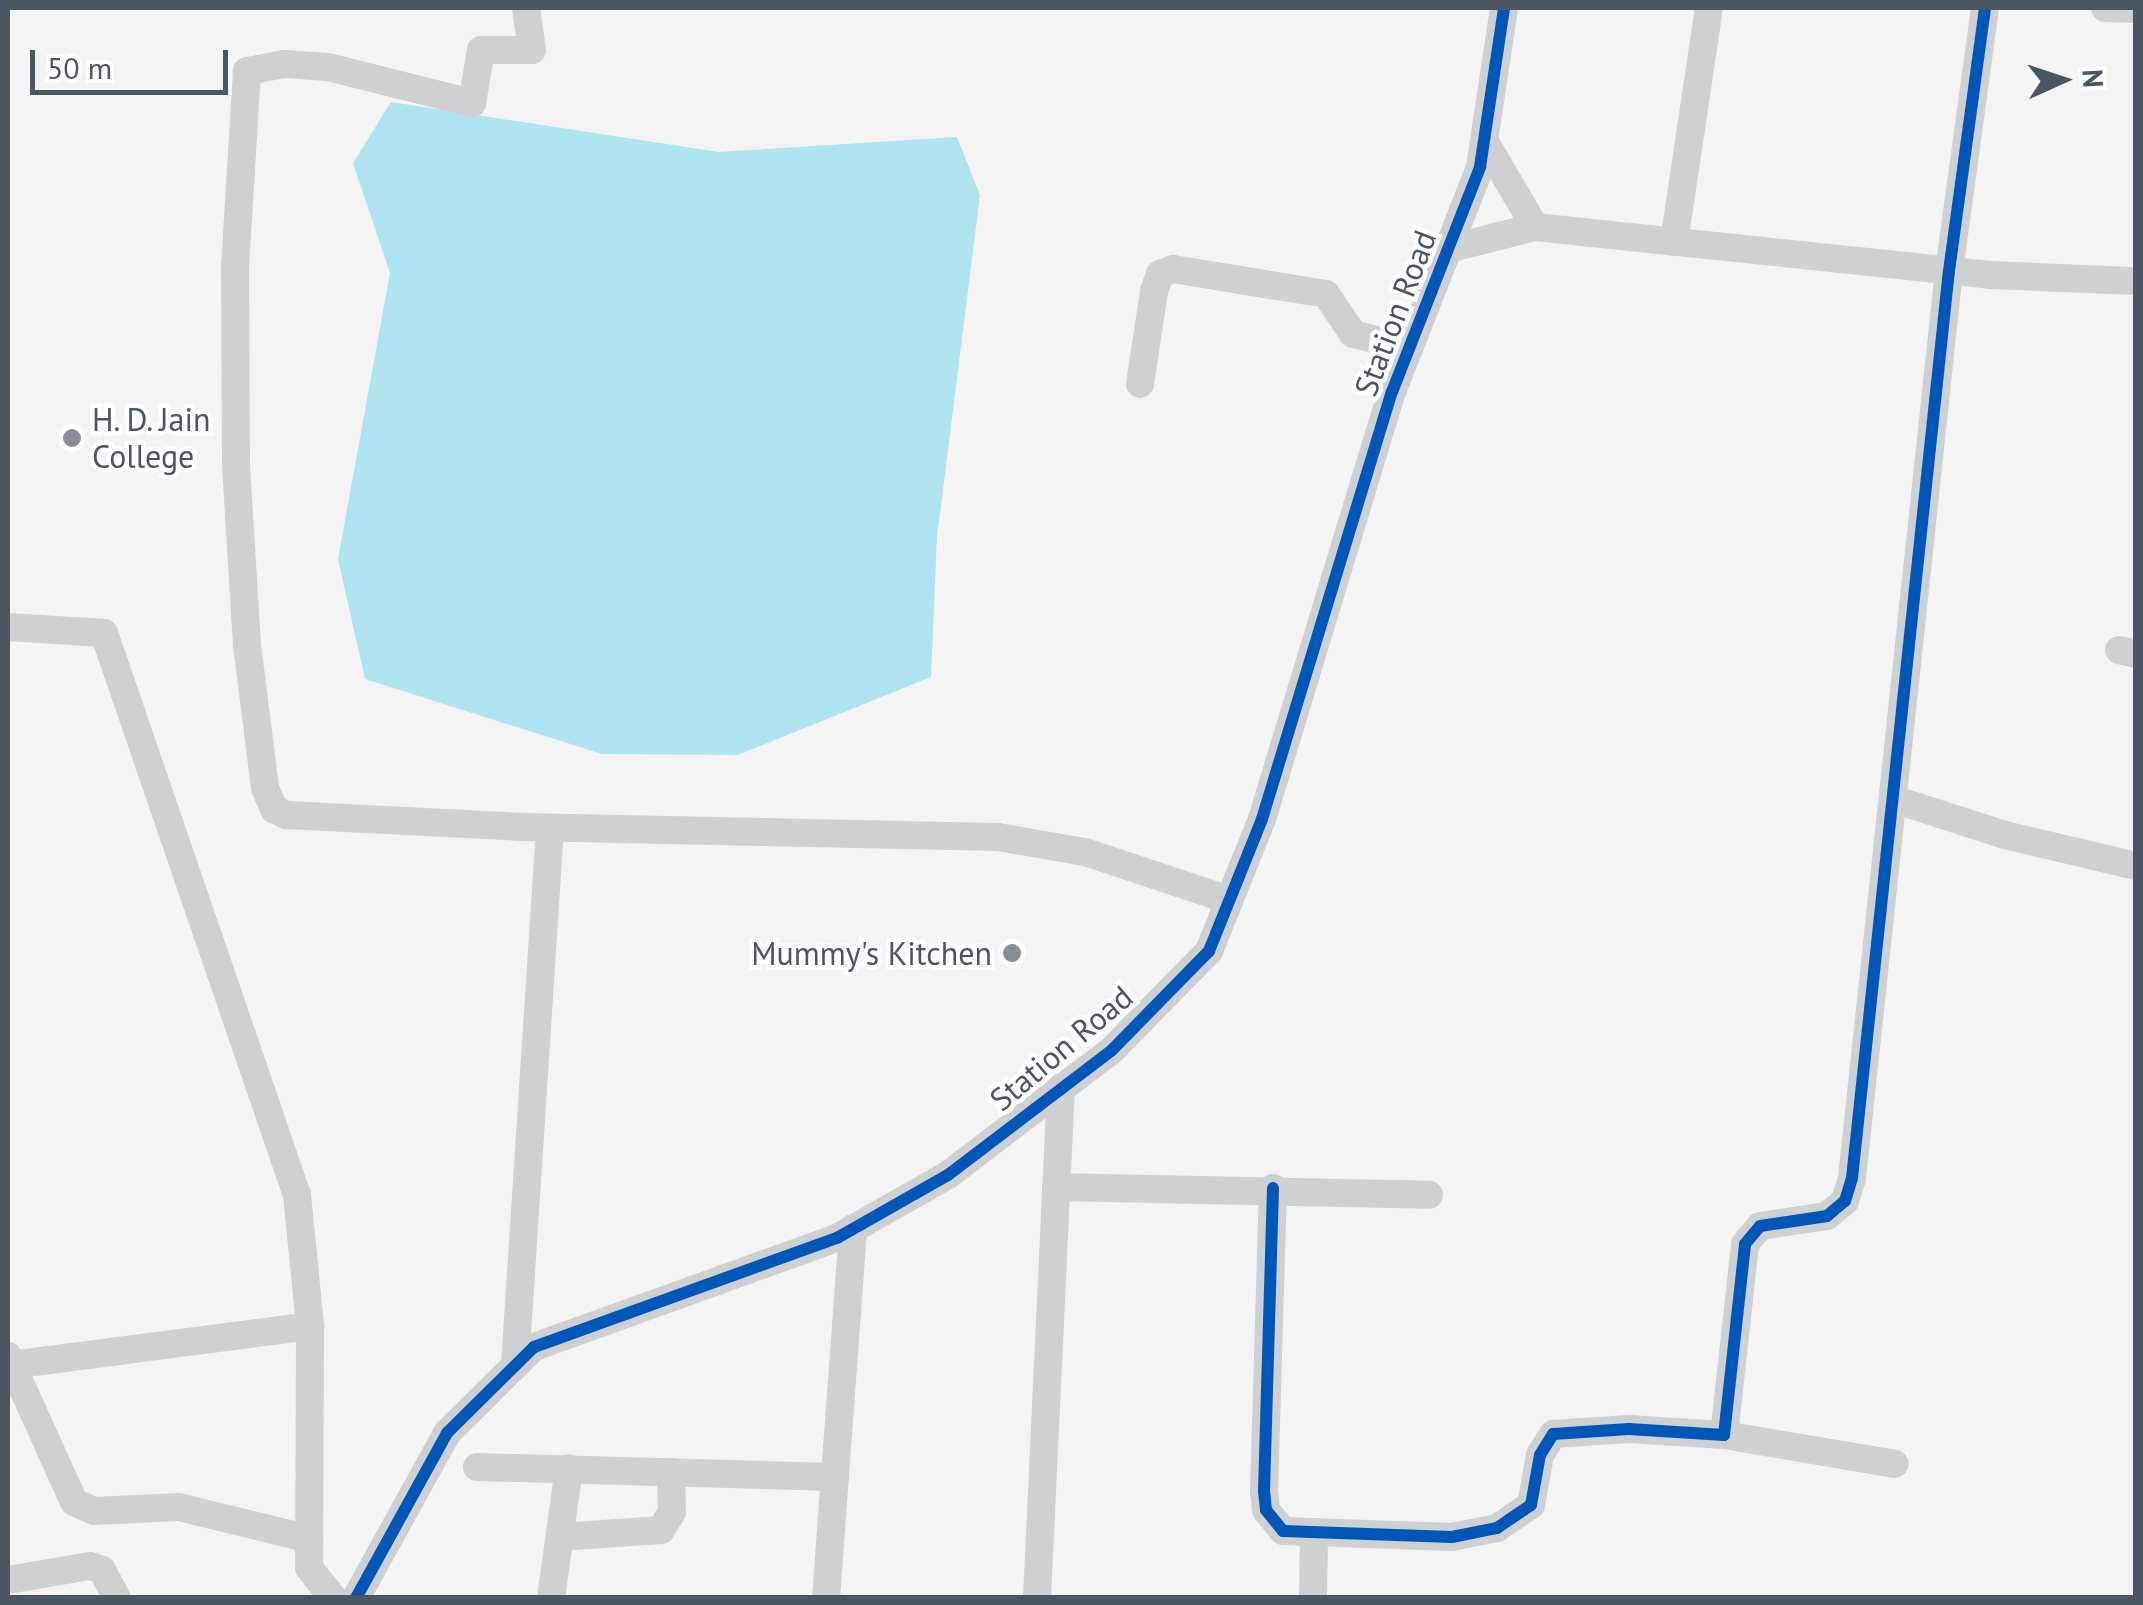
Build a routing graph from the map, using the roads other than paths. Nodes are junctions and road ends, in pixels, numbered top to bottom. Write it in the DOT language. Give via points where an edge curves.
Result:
graph roads {
  1 [pos="526,8"];
  2 [pos="1504,8"];
  3 [pos="1708,8"];
  4 [pos="1984,8"];
  5 [pos="2105,8"];
  6 [pos="2136,10"];
  7 [pos="1485,142"];
  8 [pos="1535,228"];
  9 [pos="1674,242"];
  10 [pos="1448,248"];
  11 [pos="1949,271"];
  12 [pos="2136,281"];
  13 [pos="1409,348"];
  14 [pos="1140,384"];
  15 [pos="8,626"];
  16 [pos="1896,800"];
  17 [pos="550,828"];
  18 [pos="2136,866"];
  19 [pos="1230,900"];
  20 [pos="1061,1088"];
  21 [pos="1056,1187"];
  22 [pos="1273,1188"];
  23 [pos="1428,1195"];
  24 [pos="854,1228"];
  25 [pos="310,1326"];
  26 [pos="10,1360"];
  27 [pos="515,1365"];
  28 [pos="1724,1435"];
  29 [pos="1895,1464"];
  30 [pos="477,1467"];
  31 [pos="569,1468"];
  32 [pos="671,1472"];
  33 [pos="835,1477"];
  34 [pos="1314,1532"];
  35 [pos="560,1536"];
  36 [pos="309,1540"];
  37 [pos="8,1580"];
  38 [pos="117,1598"];
  39 [pos="333,1598"];
  40 [pos="356,1598"];
  41 [pos="551,1598"];
  42 [pos="826,1598"];
  43 [pos="1037,1598"];
  44 [pos="1314,1598"];
  1 -- 17 [label="street" via="532,50 480,50 472,104 328,67 284,64 247,71 235,266 236,464 247,645 265,788 274,808 286,815"];
  2 -- 7 [label="street, Station Road"];
  3 -- 9 [label="street"];
  4 -- 11 [label="street"];
  5 -- 6 [label="street"];
  7 -- 8 [label="street"];
  7 -- 10 [label="street, Station Road"];
  8 -- 9 [label="street"];
  8 -- 10 [label="street"];
  9 -- 11 [label="street"];
  10 -- 13 [label="street, Station Road"];
  11 -- 12 [label="street"];
  11 -- 16 [label="street"];
  13 -- 14 [label="street" via="1353,334 1326,294 1173,270 1160,274 1154,291"];
  13 -- 19 [label="street, Station Road" via="1262,819"];
  15 -- 25 [label="street" via="104,633 297,1195"];
  16 -- 18 [label="street" via="2005,836"];
  16 -- 28 [label="street" via="1852,1178 1845,1201 1827,1216 1760,1226 1746,1244"];
  17 -- 19 [label="street" via="998,838 1085,852"];
  17 -- 27 [label="street"];
  19 -- 20 [label="street, Station Road" via="1208,951 1112,1050"];
  20 -- 21 [label="street"];
  20 -- 24 [label="street, Station Road" via="948,1174"];
  21 -- 22 [label="street"];
  21 -- 43 [label="street"];
  22 -- 23 [label="street"];
  22 -- 34 [label="street" via="1266,1510 1283,1531"];
  24 -- 27 [label="street, Station Road" via="534,1347"];
  24 -- 33 [label="street"];
  25 -- 26 [label="street"];
  25 -- 36 [label="street"];
  26 -- 36 [label="street" via="74,1502 94,1511 180,1506"];
  27 -- 40 [label="street, Station Road" via="448,1433"];
  28 -- 29 [label="street"];
  28 -- 34 [label="street" via="1566,1430 1544,1442 1531,1505 1497,1528 1452,1537"];
  30 -- 31 [label="street"];
  31 -- 32 [label="street"];
  31 -- 35 [label="street"];
  32 -- 33 [label="street"];
  32 -- 35 [label="street" via="672,1512 661,1530"];
  33 -- 42 [label="street"];
  34 -- 44 [label="street"];
  35 -- 41 [label="street"];
  36 -- 39 [label="street" via="309,1568"];
  37 -- 38 [label="street" via="90,1566 102,1570"];
}
